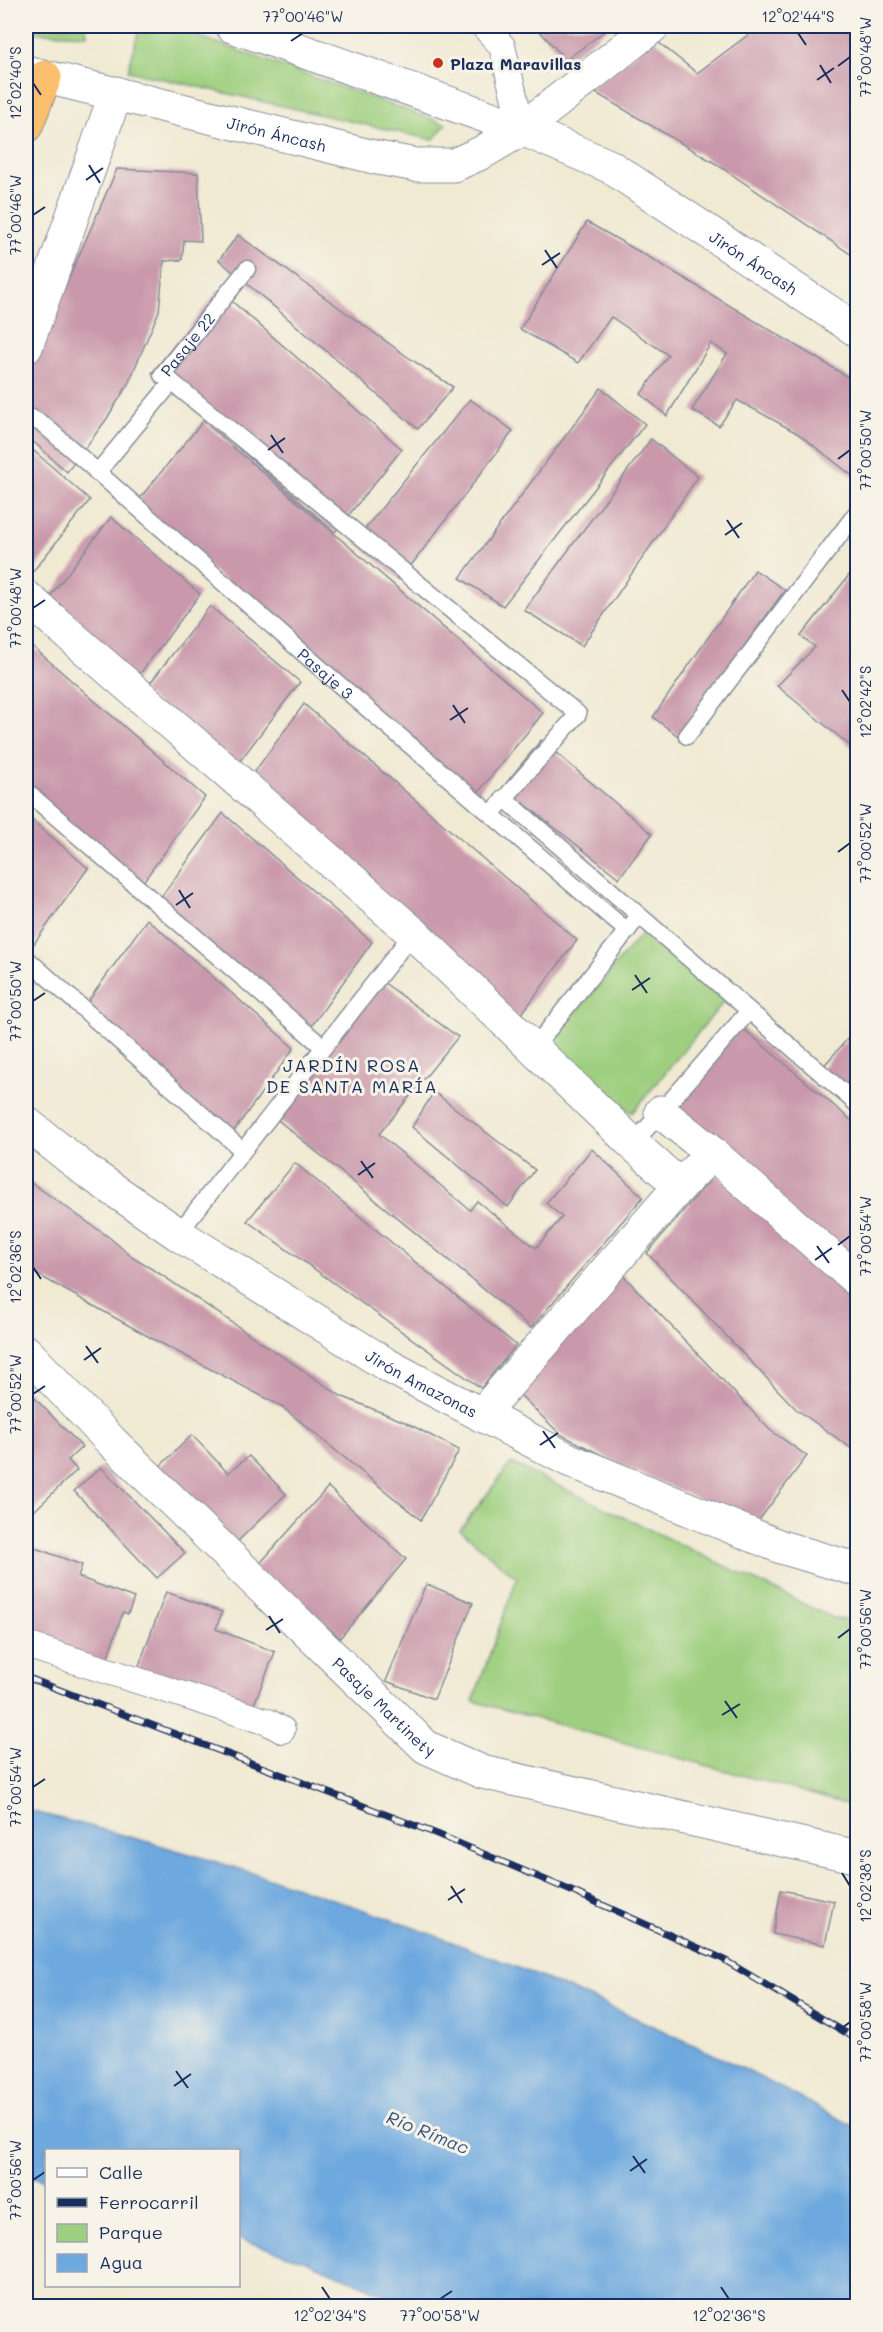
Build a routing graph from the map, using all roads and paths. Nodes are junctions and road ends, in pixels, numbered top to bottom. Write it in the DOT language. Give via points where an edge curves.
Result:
graph roads {
  1 [pos="232,26"];
  2 [pos="484,26"];
  3 [pos="653,26"];
  4 [pos="35,75"];
  5 [pos="116,93"];
  6 [pos="26,126"];
  7 [pos="522,129"];
  8 [pos="247,269"];
  9 [pos="858,332"];
  10 [pos="26,347"];
  11 [pos="172,382"];
  12 [pos="26,415"];
  13 [pos="97,473"];
  14 [pos="858,511"];
  15 [pos="26,597"];
  16 [pos="687,736"];
  17 [pos="26,791"];
  18 [pos="504,798"];
  19 [pos="492,813"];
  20 [pos="639,914"];
  21 [pos="627,931"];
  22 [pos="413,933"];
  23 [pos="26,958"];
  24 [pos="750,1011"];
  25 [pos="323,1047"];
  26 [pos="534,1048"];
  27 [pos="858,1105"];
  28 [pos="661,1112"];
  29 [pos="26,1123"];
  30 [pos="633,1144"];
  31 [pos="242,1150"];
  32 [pos="712,1153"];
  33 [pos="680,1186"];
  34 [pos="178,1234"];
  35 [pos="858,1281"];
  36 [pos="26,1352"];
  37 [pos="481,1415"];
  38 [pos="858,1570"];
  39 [pos="26,1645"];
  40 [pos="282,1730"];
  41 [pos="858,1857"];
  1 -- 7 [label="street, Jirón Áncash"];
  2 -- 7 [label="street" via="502,46"];
  3 -- 7 [label="street"];
  4 -- 5 [label="street, Jirón Áncash"];
  4 -- 6 [label="highway"];
  5 -- 7 [label="street, Jirón Áncash" via="416,165 454,165"];
  5 -- 10 [label="street"];
  7 -- 9 [label="street, Jirón Áncash" via="609,166"];
  8 -- 11 [label="lane, Pasaje 22" via="162,375"];
  11 -- 13 [label="lane, Pasaje 22"];
  11 -- 18 [label="lane" via="578,714"];
  12 -- 13 [label="lane, Pasaje 3" via="44,425"];
  13 -- 19 [label="lane, Pasaje 3"];
  14 -- 16 [label="lane"];
  15 -- 22 [label="street"];
  17 -- 25 [label="lane"];
  18 -- 19 [label="lane"];
  18 -- 20 [label="lane"];
  19 -- 21 [label="lane, Pasaje 3"];
  20 -- 21 [label="lane"];
  20 -- 24 [label="lane"];
  21 -- 26 [label="lane"];
  22 -- 25 [label="lane"];
  22 -- 26 [label="street"];
  23 -- 31 [label="lane"];
  24 -- 27 [label="lane"];
  24 -- 28 [label="lane"];
  25 -- 31 [label="lane"];
  26 -- 30 [label="street"];
  28 -- 30 [label="lane"];
  28 -- 32 [label="street"];
  29 -- 34 [label="street, Jirón Amazonas" via="88,1172"];
  30 -- 33 [label="street"];
  31 -- 34 [label="lane"];
  32 -- 33 [label="street"];
  32 -- 35 [label="street"];
  33 -- 37 [label="street"];
  34 -- 37 [label="street, Jirón Amazonas" via="387,1365"];
  36 -- 41 [label="street, Pasaje Martinety" via="111,1441 426,1747 482,1772"];
  37 -- 38 [label="street, Jirón Amazonas" via="569,1460 704,1516 781,1547"];
  39 -- 40 [label="street" via="268,1722"];
}
